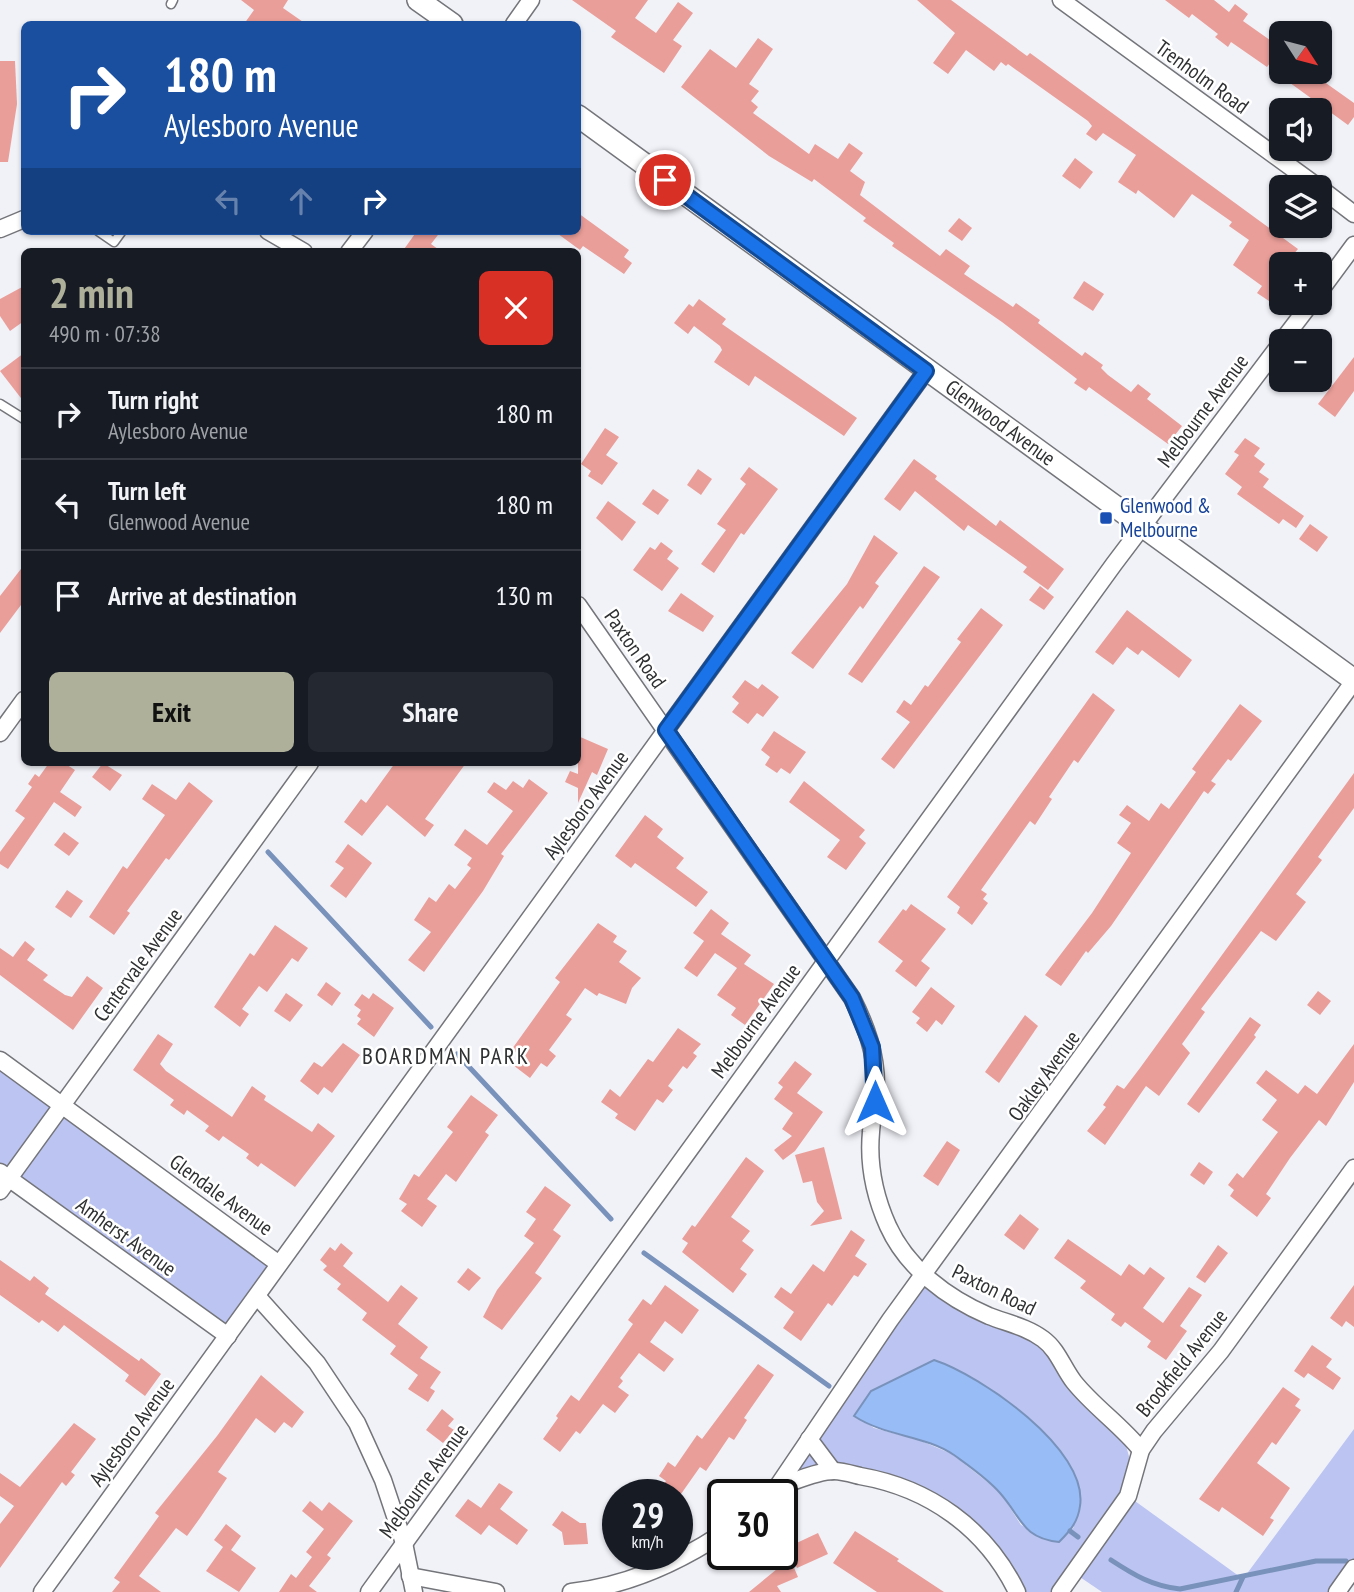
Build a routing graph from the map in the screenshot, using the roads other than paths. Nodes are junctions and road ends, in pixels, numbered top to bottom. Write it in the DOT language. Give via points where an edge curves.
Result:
graph roads {
  1 [pos="418,0"];
  2 [pos="531,0"];
  3 [pos="1061,0"];
  4 [pos="448,21"];
  5 [pos="516,21"];
  6 [pos="581,118"];
  7 [pos="1301,175"];
  8 [pos="1332,198"];
  9 [pos="1354,214"];
  10 [pos="21,220"];
  11 [pos="0,229"];
  12 [pos="104,235"];
  13 [pos="119,235"];
  14 [pos="275,235"];
  15 [pos="114,242"];
  16 [pos="1354,245"];
  17 [pos="114,248"];
  18 [pos="297,248"];
  19 [pos="1332,275"];
  20 [pos="1269,359"];
  21 [pos="926,371"];
  22 [pos="0,404"];
  23 [pos="21,417"];
  24 [pos="1142,528"];
  25 [pos="581,609"];
  26 [pos="1354,681"];
  27 [pos="21,704"];
  28 [pos="666,730"];
  29 [pos="0,733"];
  30 [pos="308,766"];
  31 [pos="827,960"];
  32 [pos="0,1060"];
  33 [pos="62,1105"];
  34 [pos="1354,1168"];
  35 [pos="3,1181"];
  36 [pos="279,1264"];
  37 [pos="925,1274"];
  38 [pos="257,1296"];
  39 [pos="228,1336"];
  40 [pos="809,1439"];
  41 [pos="1141,1450"];
  42 [pos="833,1471"];
  43 [pos="781,1479"];
  44 [pos="798,1483"];
  45 [pos="404,1543"];
  46 [pos="707,1543"];
  47 [pos="1354,1568"];
  48 [pos="412,1584"];
  49 [pos="42,1592"];
  50 [pos="369,1592"];
  51 [pos="496,1592"];
  52 [pos="571,1592"];
  53 [pos="1017,1592"];
  54 [pos="1060,1592"];
  55 [pos="1337,1592"];
  1 -- 4 [label="street"];
  2 -- 5 [label="street"];
  3 -- 7 [label="street, Trenholm Road"];
  6 -- 21 [label="street, Glenwood Avenue"];
  8 -- 9 [label="street, Trenholm Road"];
  10 -- 11 [label="street"];
  12 -- 15 [label="lane"];
  13 -- 15 [label="lane"];
  14 -- 18 [label="street"];
  15 -- 17 [label="lane"];
  16 -- 19 [label="street"];
  20 -- 24 [label="street, Melbourne Avenue"];
  21 -- 24 [label="street, Glenwood Avenue"];
  21 -- 28 [label="street, Aylesboro Avenue"];
  22 -- 23 [label="lane"];
  24 -- 26 [label="street, Glenwood Avenue"];
  24 -- 31 [label="street, Melbourne Avenue"];
  25 -- 28 [label="street, Paxton Road"];
  26 -- 37 [label="street, Oakley Avenue"];
  27 -- 29 [label="street"];
  28 -- 31 [label="street, Paxton Road"];
  28 -- 36 [label="street, Aylesboro Avenue"];
  30 -- 33 [label="street, Centervale Avenue"];
  31 -- 37 [label="street, Paxton Road" via="852,998 872,1047 876,1085 871,1155 879,1204 905,1255"];
  31 -- 45 [label="street, Melbourne Avenue"];
  32 -- 33 [label="street, Glendale Avenue"];
  33 -- 35 [label="street, Centervale Avenue"];
  33 -- 36 [label="street, Glendale Avenue"];
  34 -- 41 [label="street, Brookfield Avenue" via="1221,1350"];
  35 -- 39 [label="street, Amherst Avenue"];
  36 -- 38 [label="street, Glendale Avenue"];
  37 -- 40 [label="street, Oakley Avenue"];
  37 -- 41 [label="street, Paxton Road" via="963,1303 1044,1340 1072,1380"];
  38 -- 39 [label="street, Aylesboro Avenue"];
  38 -- 45 [label="street" via="342,1397 372,1452"];
  39 -- 49 [label="street, Aylesboro Avenue"];
  40 -- 42 [label="street"];
  40 -- 43 [label="street, Oakley Avenue"];
  41 -- 54 [label="street, Brookfield Avenue" via="1128,1496"];
  42 -- 44 [label="street"];
  42 -- 53 [label="street" via="907,1488 943,1506 980,1538"];
  45 -- 48 [label="street"];
  45 -- 50 [label="street, Melbourne Avenue"];
  46 -- 52 [label="street" via="648,1574"];
  47 -- 55 [label="street"];
  48 -- 51 [label="street"];
}
